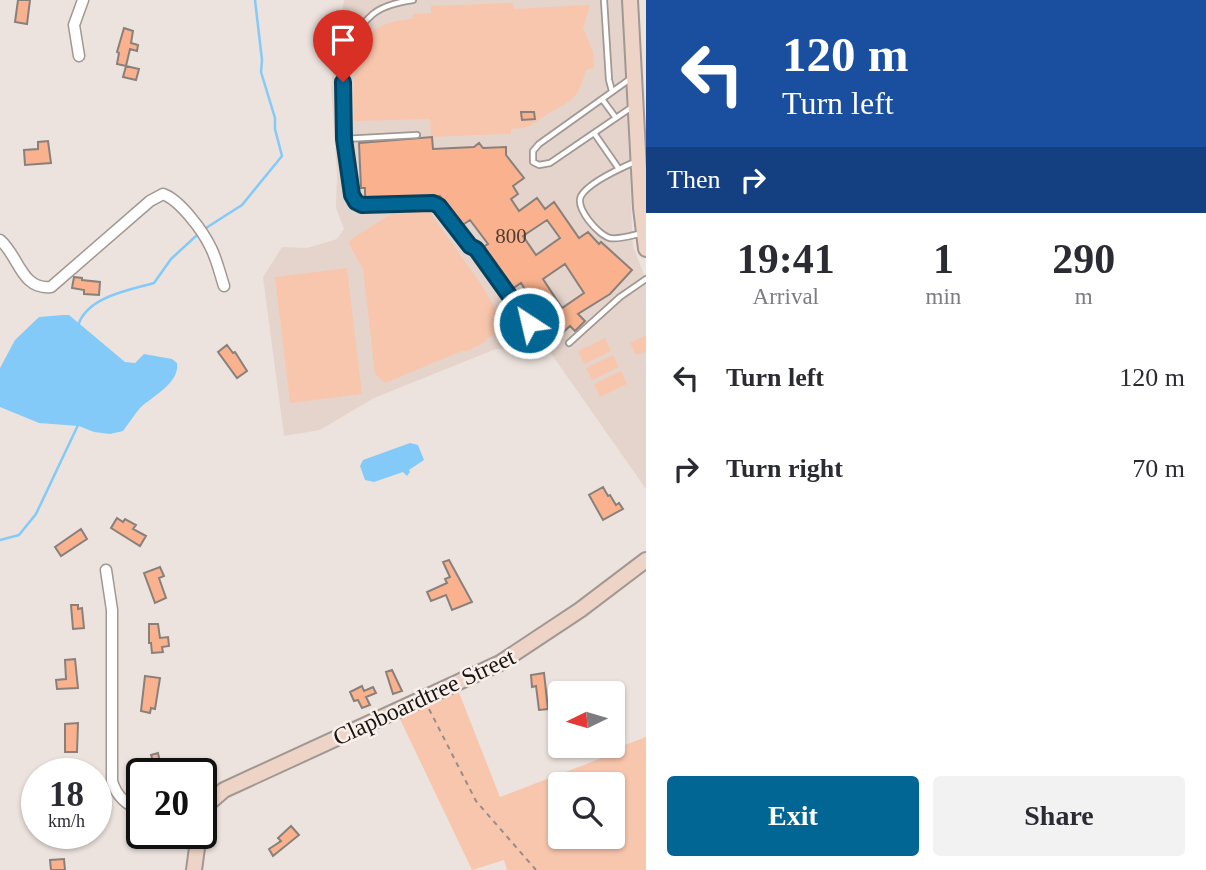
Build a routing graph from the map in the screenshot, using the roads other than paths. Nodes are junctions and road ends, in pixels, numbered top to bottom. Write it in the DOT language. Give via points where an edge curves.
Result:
graph roads {
  1 [pos="83,0"];
  2 [pos="413,0"];
  3 [pos="604,0"];
  4 [pos="630,0"];
  5 [pos="79,56"];
  6 [pos="633,76"];
  7 [pos="612,91"];
  8 [pos="602,99"];
  9 [pos="635,105"];
  10 [pos="616,118"];
  11 [pos="594,133"];
  12 [pos="417,135"];
  13 [pos="344,139"];
  14 [pos="638,160"];
  15 [pos="619,169"];
  16 [pos="643,233"];
  17 [pos="0,240"];
  18 [pos="646,249"];
  19 [pos="646,279"];
  20 [pos="224,286"];
  21 [pos="529,323"];
  22 [pos="569,343"];
  23 [pos="646,561"];
  24 [pos="106,570"];
  25 [pos="217,796"];
  26 [pos="126,802"];
  27 [pos="197,849"];
  28 [pos="194,870"];
  1 -- 5 [label="street" via="74,25"];
  2 -- 13 [label="lane" via="374,13 359,28 348,50 343,82"];
  3 -- 7 [label="lane"];
  4 -- 6 [label="main road"];
  6 -- 7 [label="lane"];
  6 -- 9 [label="main road"];
  7 -- 8 [label="lane"];
  8 -- 10 [label="lane"];
  8 -- 11 [label="lane" via="539,144 533,162 547,165"];
  9 -- 10 [label="lane"];
  9 -- 14 [label="main road"];
  10 -- 11 [label="lane"];
  11 -- 15 [label="lane"];
  12 -- 13 [label="lane"];
  13 -- 21 [label="lane" via="356,202 439,206"];
  14 -- 15 [label="lane"];
  14 -- 16 [label="main road"];
  15 -- 16 [label="lane" via="582,194 581,211 610,238"];
  16 -- 18 [label="main road"];
  17 -- 20 [label="street" via="31,283 51,287 163,194 200,230 212,249"];
  19 -- 22 [label="lane"];
  23 -- 25 [label="main road, Clapboardtree Street" via="500,663"];
  24 -- 26 [label="street" via="112,610 112,781"];
  27 -- 28 [label="main road"];
}
